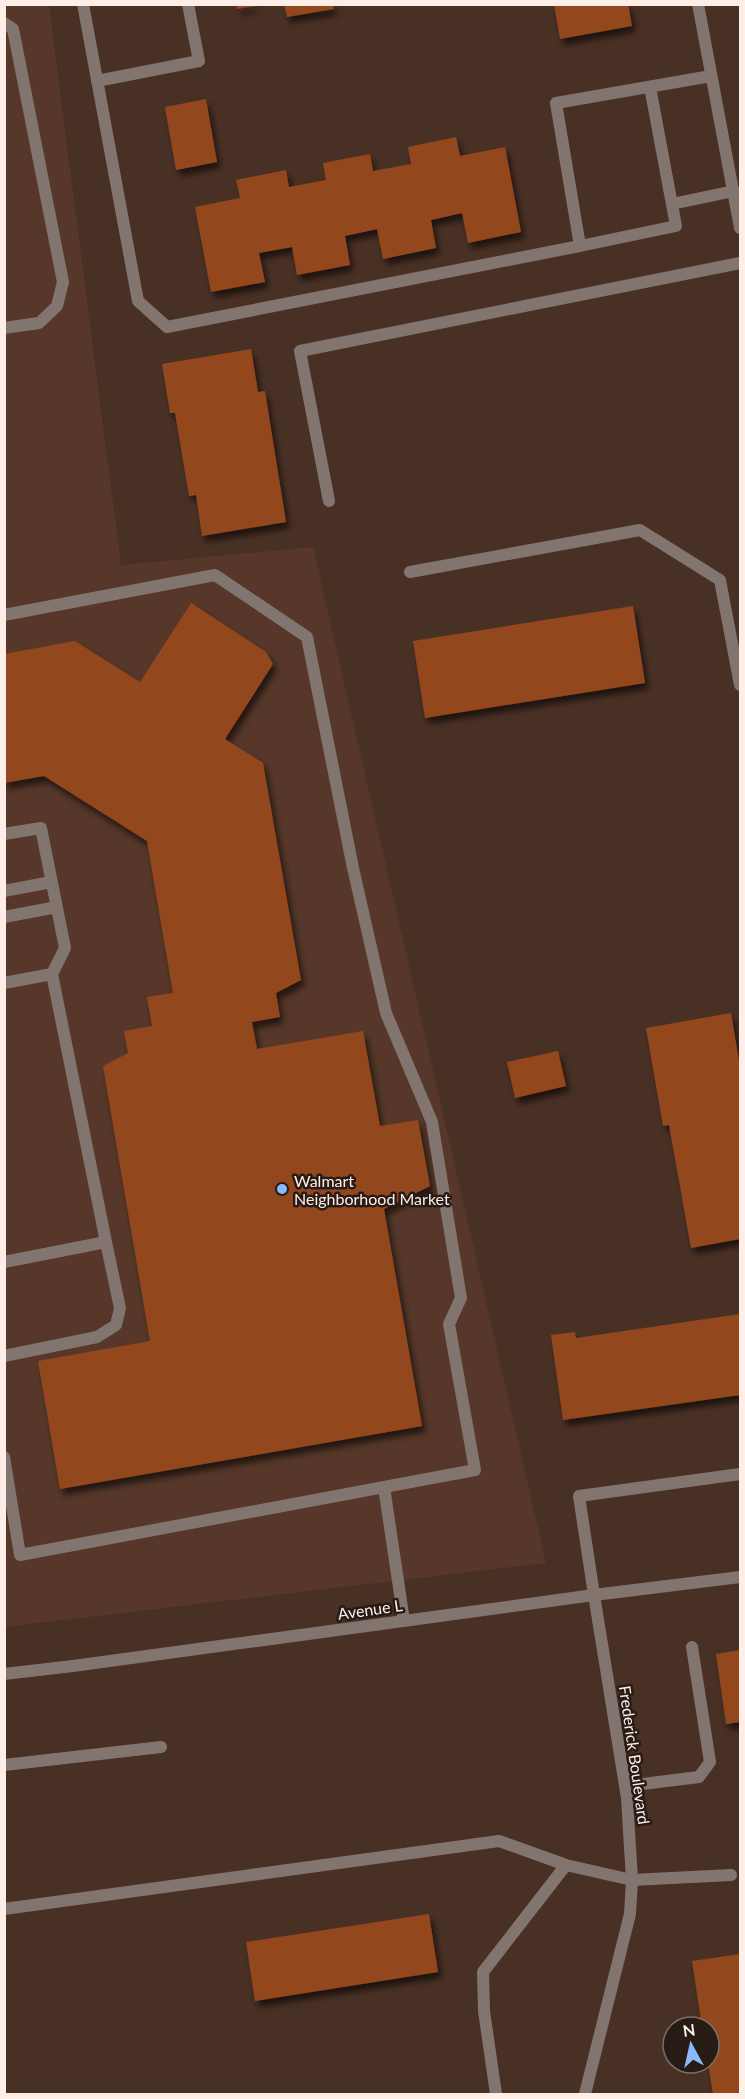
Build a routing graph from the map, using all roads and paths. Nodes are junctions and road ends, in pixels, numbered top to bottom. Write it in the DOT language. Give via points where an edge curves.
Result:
graph roads {
  1 [pos="83,4"];
  2 [pos="188,4"];
  3 [pos="698,4"];
  4 [pos="4,23"];
  5 [pos="711,76"];
  6 [pos="97,81"];
  7 [pos="650,87"];
  8 [pos="734,191"];
  9 [pos="672,204"];
  10 [pos="741,228"];
  11 [pos="580,246"];
  12 [pos="741,263"];
  13 [pos="4,328"];
  14 [pos="329,501"];
  15 [pos="410,572"];
  16 [pos="4,615"];
  17 [pos="740,682"];
  18 [pos="4,834"];
  19 [pos="51,882"];
  20 [pos="4,891"];
  21 [pos="57,907"];
  22 [pos="4,917"];
  23 [pos="52,974"];
  24 [pos="4,983"];
  25 [pos="106,1242"];
  26 [pos="4,1262"];
  27 [pos="4,1356"];
  28 [pos="5,1459"];
  29 [pos="741,1474"];
  30 [pos="384,1487"];
  31 [pos="741,1577"];
  32 [pos="594,1595"];
  33 [pos="404,1621"];
  34 [pos="692,1647"];
  35 [pos="4,1674"];
  36 [pos="162,1747"];
  37 [pos="4,1765"];
  38 [pos="626,1786"];
  39 [pos="566,1866"];
  40 [pos="731,1875"];
  41 [pos="632,1880"];
  42 [pos="4,1909"];
  43 [pos="496,2094"];
  44 [pos="585,2094"];
  1 -- 6 [label="street"];
  2 -- 6 [label="street" via="199,61"];
  3 -- 5 [label="street"];
  4 -- 13 [label="street" via="13,29 63,282 57,306 39,323"];
  5 -- 7 [label="street"];
  5 -- 8 [label="street"];
  6 -- 11 [label="street" via="138,301 167,327"];
  7 -- 9 [label="street"];
  7 -- 11 [label="street" via="556,103"];
  8 -- 9 [label="street"];
  8 -- 10 [label="street"];
  9 -- 11 [label="street" via="676,226"];
  12 -- 14 [label="street" via="300,351"];
  15 -- 17 [label="street" via="640,531 720,580"];
  16 -- 30 [label="street" via="215,575 306,637 352,868 386,1013 432,1122 461,1298 449,1324 475,1470"];
  18 -- 19 [label="street" via="41,828"];
  19 -- 20 [label="street"];
  19 -- 21 [label="street"];
  21 -- 22 [label="street"];
  21 -- 23 [label="street" via="64,948"];
  23 -- 24 [label="street"];
  23 -- 25 [label="street"];
  25 -- 26 [label="street"];
  25 -- 27 [label="street" via="120,1308 116,1324 97,1337"];
  28 -- 30 [label="street" via="20,1555"];
  29 -- 32 [label="street, Frederick Boulevard" via="579,1496"];
  30 -- 33 [label="street"];
  31 -- 32 [label="street, Avenue L"];
  32 -- 33 [label="street, Avenue L"];
  32 -- 38 [label="street, Frederick Boulevard"];
  33 -- 35 [label="street, Avenue L"];
  34 -- 38 [label="street" via="710,1762 699,1777"];
  36 -- 37 [label="street"];
  38 -- 41 [label="street, Frederick Boulevard"];
  39 -- 41 [label="street"];
  39 -- 42 [label="street" via="499,1841"];
  39 -- 43 [label="street" via="483,1972 484,2011"];
  40 -- 41 [label="street"];
  41 -- 44 [label="street, Frederick Boulevard" via="630,1914"];
}
